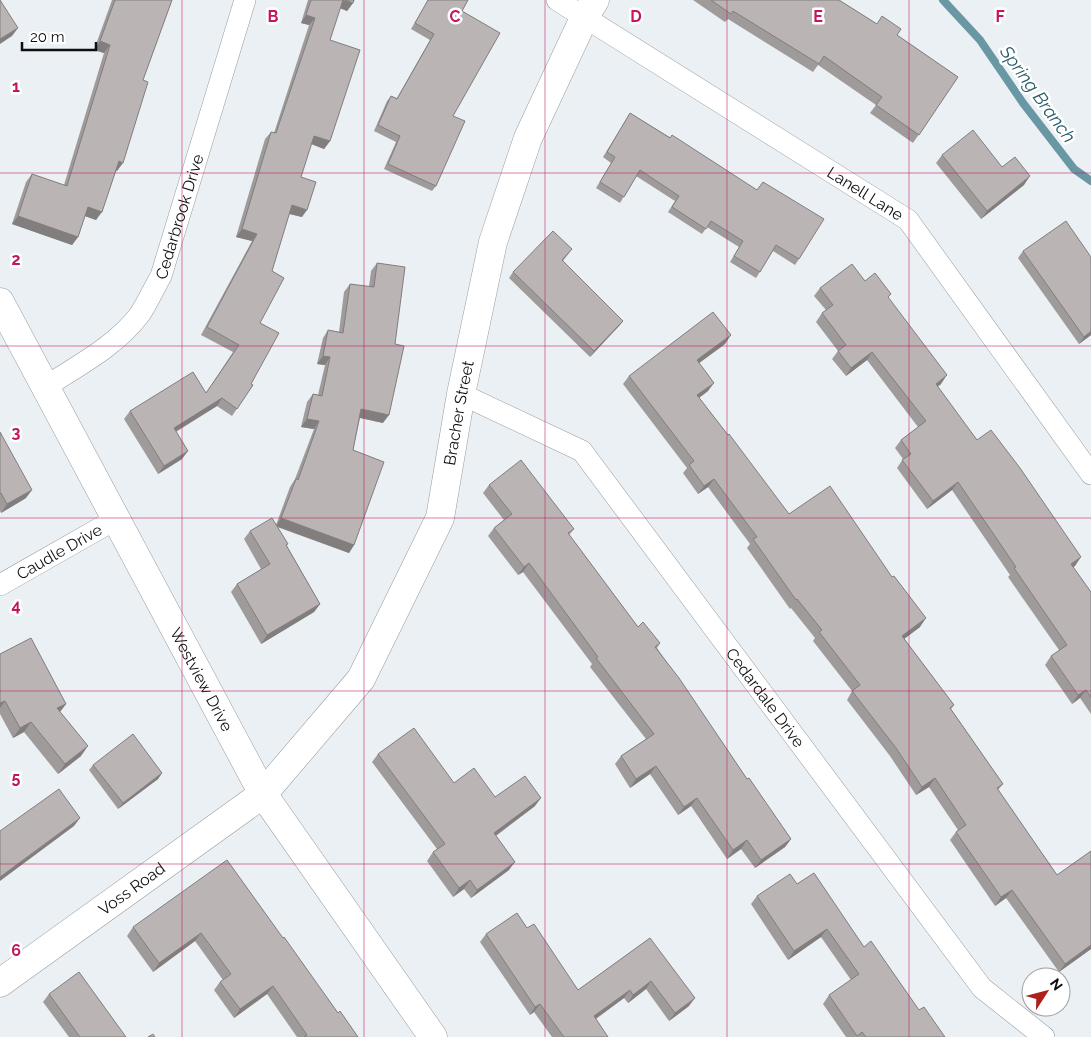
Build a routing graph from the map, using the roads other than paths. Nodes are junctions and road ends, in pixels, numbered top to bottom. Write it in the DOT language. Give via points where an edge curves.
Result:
graph roads {
  1 [pos="245,0"];
  2 [pos="557,0"];
  3 [pos="590,8"];
  4 [pos="0,302"];
  5 [pos="45,387"];
  6 [pos="461,394"];
  7 [pos="1091,474"];
  8 [pos="116,519"];
  9 [pos="0,585"];
  10 [pos="263,794"];
  11 [pos="0,983"];
  12 [pos="433,1037"];
  13 [pos="1044,1037"];
  1 -- 5 [label="street, Cedarbrook Drive" via="161,276 140,313 123,333"];
  2 -- 3 [label="street, Lanell Lane"];
  3 -- 6 [label="street, Bracher Street" via="528,138 493,242"];
  3 -- 7 [label="street, Lanell Lane" via="908,220"];
  4 -- 5 [label="street, Westview Drive"];
  5 -- 8 [label="street, Westview Drive"];
  6 -- 10 [label="street, Bracher Street" via="440,518 361,679"];
  6 -- 13 [label="street, Cedardale Drive" via="582,451 982,988"];
  8 -- 9 [label="street, Caudle Drive"];
  8 -- 10 [label="street, Westview Drive"];
  10 -- 11 [label="street, Voss Road"];
  10 -- 12 [label="street, Westview Drive"];
}
